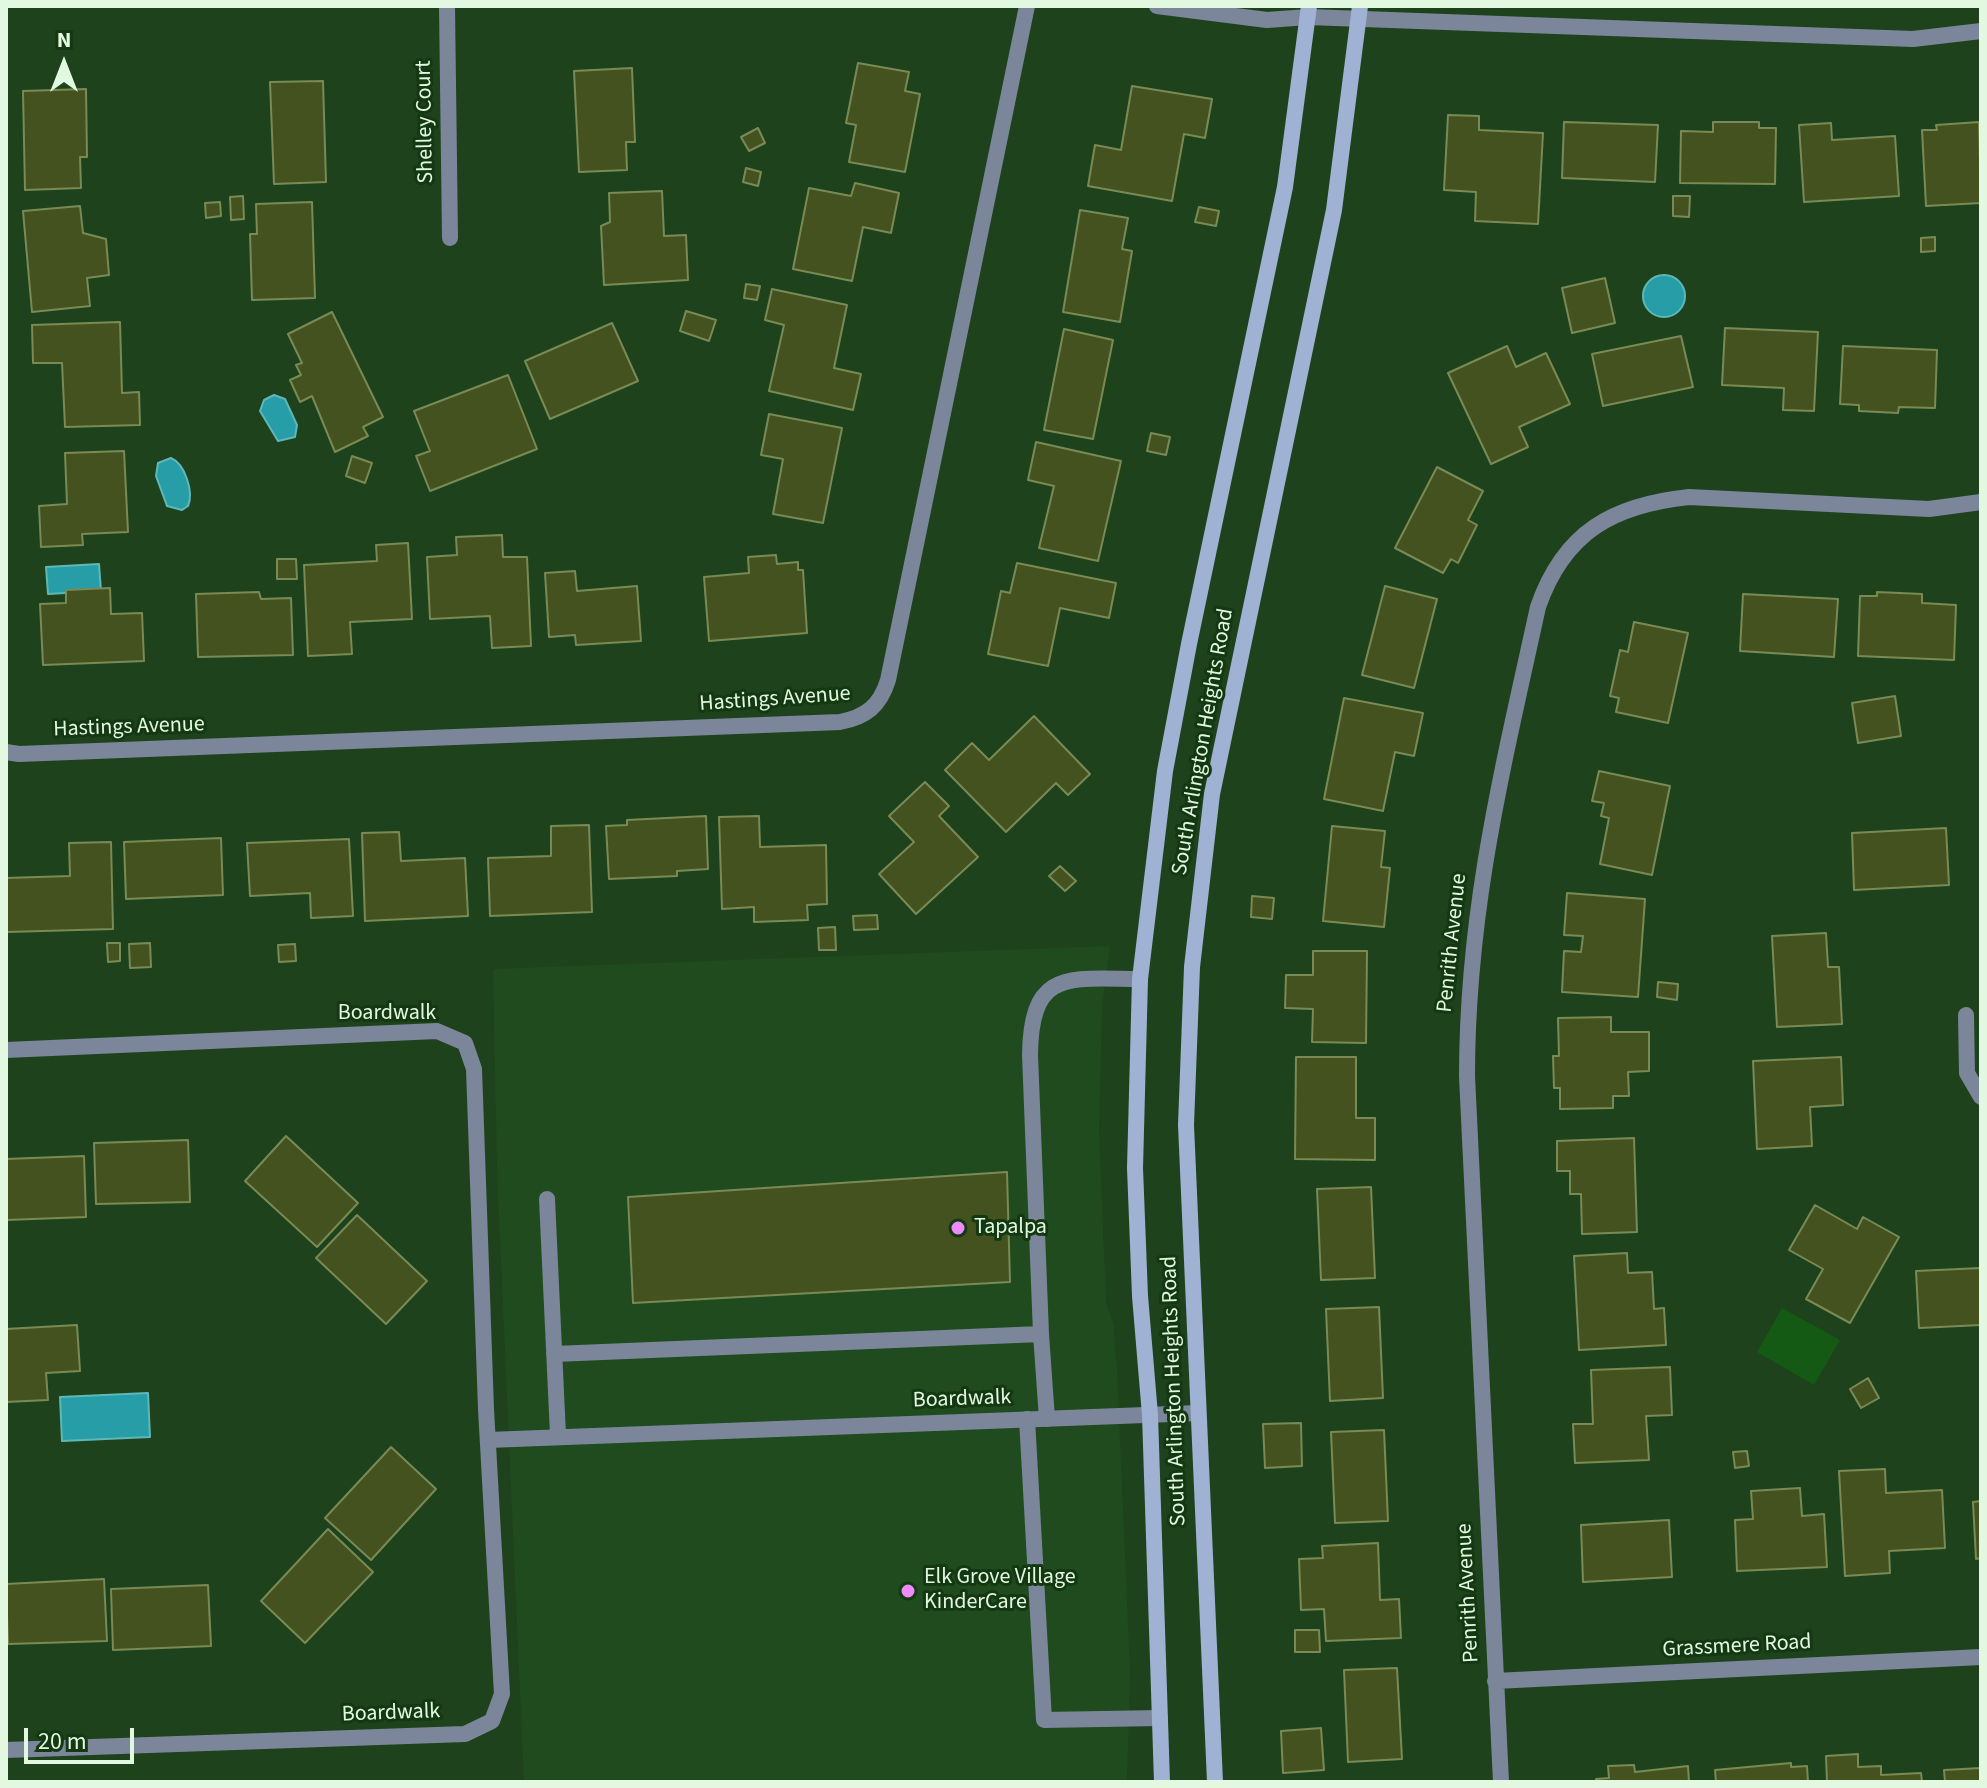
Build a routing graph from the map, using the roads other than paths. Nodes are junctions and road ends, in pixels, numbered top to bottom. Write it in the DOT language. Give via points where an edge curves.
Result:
graph roads {
  1 [pos="447,6"];
  2 [pos="1027,6"];
  3 [pos="1157,6"];
  4 [pos="1309,12"];
  5 [pos="1359,14"];
  6 [pos="1981,31"];
  7 [pos="450,238"];
  8 [pos="1981,502"];
  9 [pos="6,752"];
  10 [pos="1140,979"];
  11 [pos="1966,1015"];
  12 [pos="6,1050"];
  13 [pos="1981,1097"];
  14 [pos="547,1199"];
  15 [pos="1041,1334"];
  16 [pos="554,1354"];
  17 [pos="1198,1413"];
  18 [pos="1150,1415"];
  19 [pos="1027,1419"];
  20 [pos="1047,1419"];
  21 [pos="558,1435"];
  22 [pos="488,1440"];
  23 [pos="1981,1657"];
  24 [pos="1495,1681"];
  25 [pos="1160,1718"];
  26 [pos="6,1750"];
  27 [pos="1162,1782"];
  28 [pos="1215,1782"];
  29 [pos="1501,1782"];
  1 -- 7 [label="street, Shelley Court"];
  2 -- 9 [label="street, Hastings Avenue" via="888,680 884,695 869,712 840,722"];
  3 -- 4 [label="street" via="1267,20"];
  4 -- 5 [label="street"];
  4 -- 10 [label="main road, South Arlington Heights Road" via="1285,187 1165,771"];
  5 -- 6 [label="street" via="1913,39"];
  5 -- 17 [label="main road, South Arlington Heights Road" via="1334,210 1212,794 1198,900 1186,1110"];
  8 -- 24 [label="street, Penrith Avenue" via="1929,509 1689,497 1657,500 1607,518 1584,534 1565,551 1548,579 1491,820 1467,995"];
  10 -- 15 [label="street" via="1062,983 1037,1001 1030,1026"];
  10 -- 18 [label="main road, South Arlington Heights Road" via="1135,1152"];
  11 -- 13 [label="street" via="1967,1073"];
  12 -- 22 [label="street, Boardwalk" via="437,1031 465,1043 474,1069"];
  14 -- 16 [label="street"];
  15 -- 16 [label="street"];
  15 -- 20 [label="street"];
  16 -- 21 [label="street"];
  17 -- 18 [label="street, Boardwalk"];
  17 -- 28 [label="main road, South Arlington Heights Road"];
  18 -- 20 [label="street, Boardwalk"];
  18 -- 25 [label="main road, South Arlington Heights Road"];
  19 -- 20 [label="street, Boardwalk"];
  19 -- 21 [label="street, Boardwalk"];
  19 -- 25 [label="street" via="1044,1720"];
  21 -- 22 [label="street, Boardwalk"];
  22 -- 26 [label="street, Boardwalk" via="502,1694 492,1721 465,1734"];
  23 -- 24 [label="street, Grassmere Road"];
  24 -- 29 [label="street, Penrith Avenue"];
  25 -- 27 [label="main road, South Arlington Heights Road"];
}
